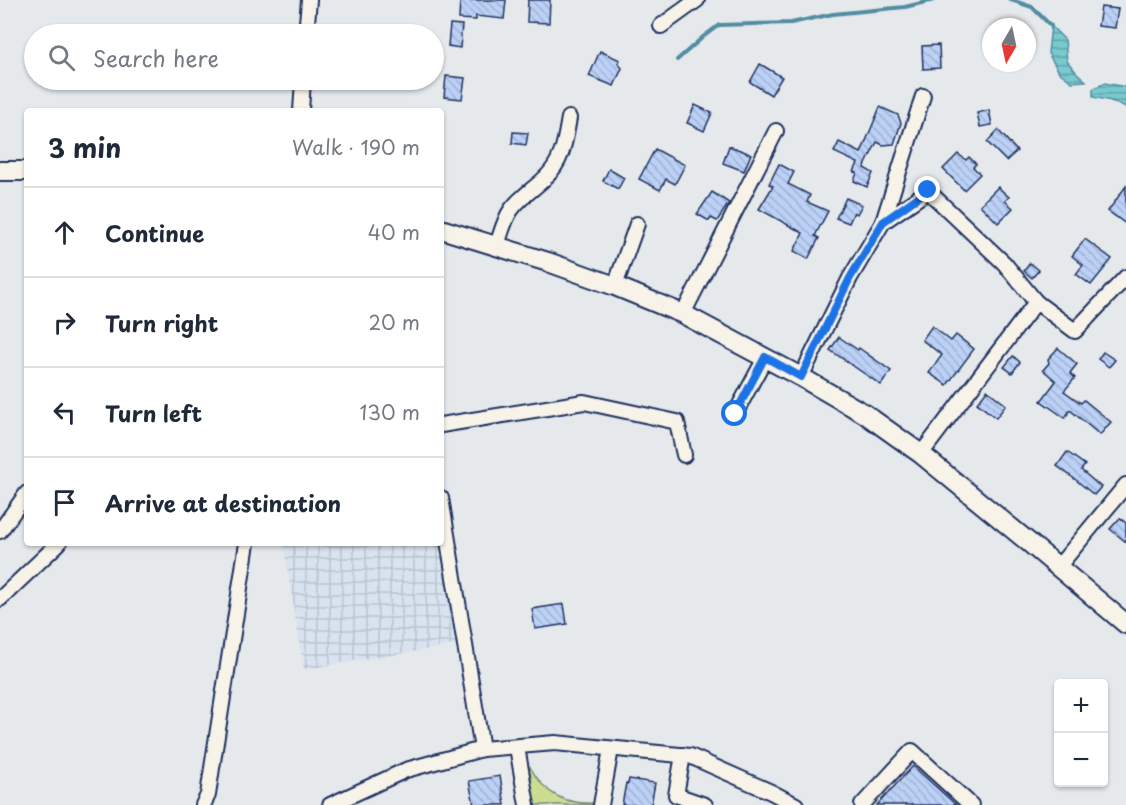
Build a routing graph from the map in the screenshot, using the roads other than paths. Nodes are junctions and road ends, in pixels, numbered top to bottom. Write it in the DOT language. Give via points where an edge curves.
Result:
graph roads {
  1 [pos="309,0"];
  2 [pos="697,0"];
  3 [pos="307,24"];
  4 [pos="661,26"];
  5 [pos="302,90"];
  6 [pos="923,96"];
  7 [pos="301,108"];
  8 [pos="569,118"];
  9 [pos="776,132"];
  10 [pos="0,171"];
  11 [pos="24,171"];
  12 [pos="883,222"];
  13 [pos="637,224"];
  14 [pos="444,230"];
  15 [pos="497,246"];
  16 [pos="1126,277"];
  17 [pos="615,286"];
  18 [pos="1036,302"];
  19 [pos="683,314"];
  20 [pos="765,357"];
  21 [pos="801,377"];
  22 [pos="735,414"];
  23 [pos="444,425"];
  24 [pos="921,454"];
  25 [pos="684,456"];
  26 [pos="1126,485"];
  27 [pos="24,497"];
  28 [pos="444,516"];
  29 [pos="0,531"];
  30 [pos="56,546"];
  31 [pos="247,546"];
  32 [pos="1058,567"];
  33 [pos="0,599"];
  34 [pos="1126,624"];
  35 [pos="517,747"];
  36 [pos="482,749"];
  37 [pos="611,749"];
  38 [pos="682,755"];
  39 [pos="675,800"];
  40 [pos="203,805"];
  41 [pos="330,805"];
  42 [pos="527,805"];
  43 [pos="601,805"];
  44 [pos="705,805"];
  45 [pos="796,805"];
  46 [pos="862,805"];
  47 [pos="971,805"];
  1 -- 3 [label="street"];
  2 -- 4 [label="street"];
  5 -- 7 [label="street"];
  6 -- 12 [label="street"];
  8 -- 15 [label="street" via="564,150 546,178 509,212"];
  9 -- 19 [label="street"];
  10 -- 11 [label="main road"];
  12 -- 18 [label="street" via="928,190 1004,263"];
  12 -- 21 [label="street"];
  13 -- 17 [label="street"];
  14 -- 15 [label="main road"];
  15 -- 17 [label="main road"];
  16 -- 18 [label="street" via="1075,331"];
  17 -- 19 [label="main road"];
  18 -- 24 [label="street"];
  19 -- 20 [label="main road"];
  20 -- 21 [label="main road"];
  20 -- 22 [label="street"];
  21 -- 24 [label="main road" via="865,414"];
  23 -- 25 [label="street" via="584,402 677,422"];
  24 -- 32 [label="main road"];
  26 -- 32 [label="street"];
  27 -- 29 [label="street"];
  28 -- 36 [label="street"];
  30 -- 33 [label="street"];
  31 -- 40 [label="street" via="208,795"];
  32 -- 34 [label="main road"];
  35 -- 36 [label="street"];
  35 -- 37 [label="street" via="555,743"];
  35 -- 42 [label="street"];
  36 -- 41 [label="street" via="406,770"];
  37 -- 38 [label="street"];
  37 -- 43 [label="street"];
  38 -- 39 [label="street"];
  38 -- 45 [label="street"];
  39 -- 44 [label="street"];
  46 -- 47 [label="street" via="912,751"];
}
